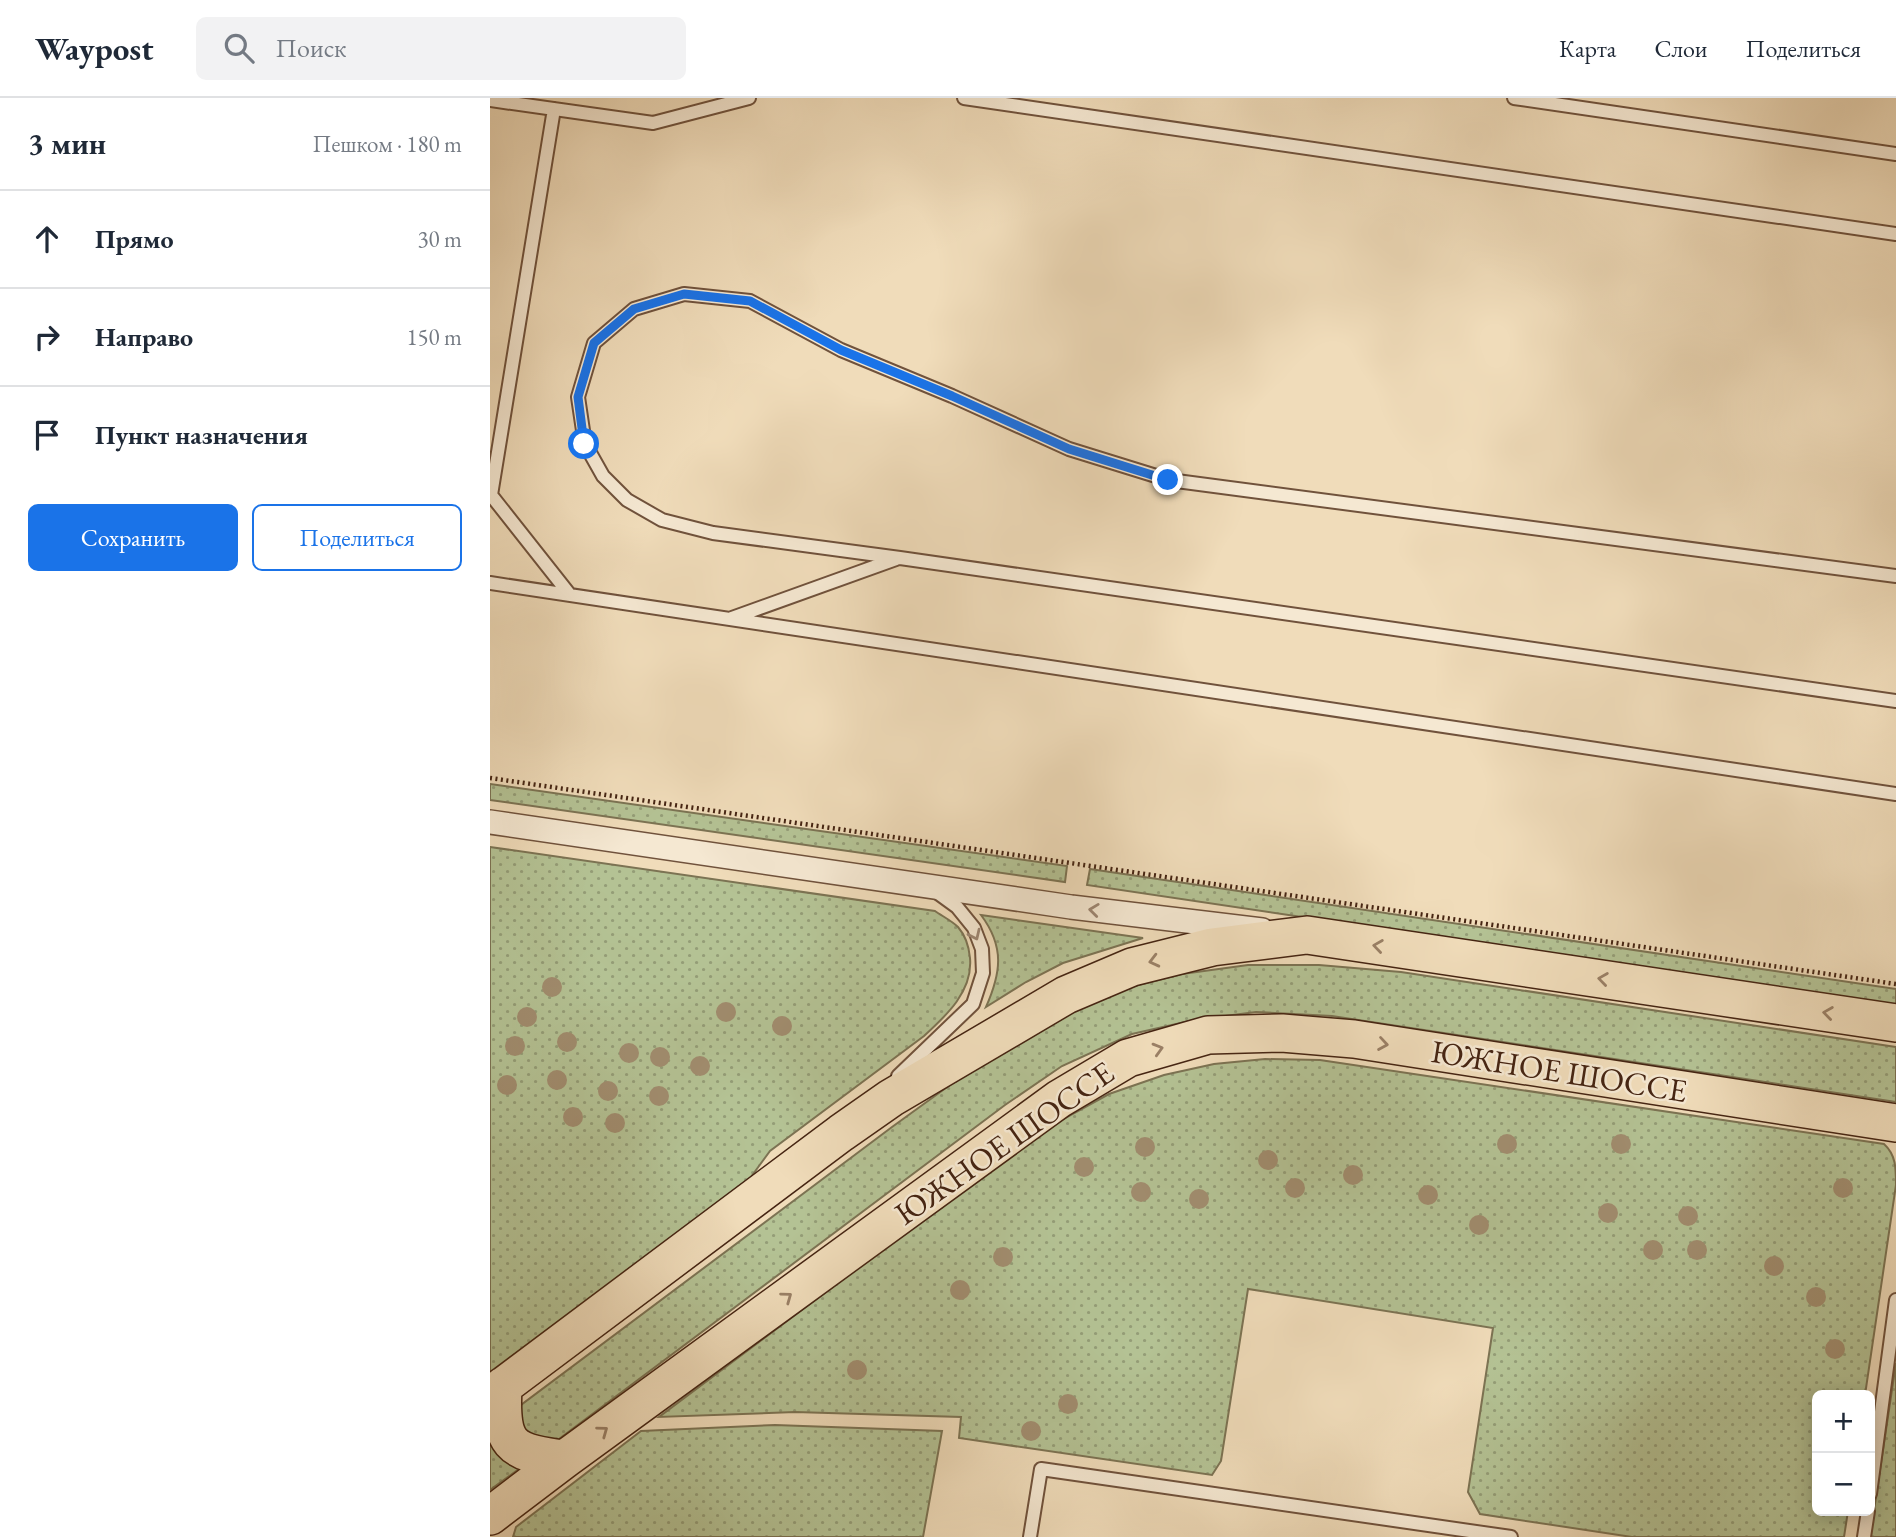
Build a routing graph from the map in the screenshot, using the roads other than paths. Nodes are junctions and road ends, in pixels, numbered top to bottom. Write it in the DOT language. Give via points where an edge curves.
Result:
graph roads {
  1 [pos="749,98"];
  2 [pos="964,98"];
  3 [pos="1514,98"];
  4 [pos="490,100"];
  5 [pos="554,108"];
  6 [pos="1896,154"];
  7 [pos="1896,234"];
  8 [pos="900,558"];
  9 [pos="1896,576"];
  10 [pos="490,583"];
  11 [pos="570,595"];
  12 [pos="730,619"];
  13 [pos="1896,701"];
  14 [pos="1896,794"];
  15 [pos="490,822"];
  16 [pos="929,887"];
  17 [pos="1307,935"];
  18 [pos="1896,1023"];
  19 [pos="1896,1124"];
  20 [pos="841,1133"];
  21 [pos="1896,1300"];
  22 [pos="496,1391"];
  23 [pos="1875,1457"];
  24 [pos="565,1459"];
  25 [pos="490,1516"];
  26 [pos="1867,1516"];
  27 [pos="1030,1537"];
  28 [pos="1511,1537"];
  29 [pos="1864,1537"];
  1 -- 5 [label="lane" via="653,123"];
  2 -- 7 [label="lane"];
  3 -- 6 [label="lane"];
  4 -- 5 [label="lane"];
  5 -- 11 [label="lane" via="491,495"];
  8 -- 9 [label="lane" via="713,533 662,520 627,500 603,476 584,444 578,397 594,343 634,309 684,294 750,301 841,350 1069,449 1168,480"];
  8 -- 12 [label="lane"];
  8 -- 13 [label="lane"];
  10 -- 11 [label="lane"];
  11 -- 12 [label="lane"];
  12 -- 14 [label="lane"];
  15 -- 16 [label="street"];
  17 -- 16 [label="street, one-way"];
  16 -- 20 [label="lane, one-way" via="957,907 974,928 982,949 983,973 973,1004"];
  18 -- 17 [label="main road, one-way"];
  17 -- 20 [label="main road, one-way" via="1212,947 1132,967 1066,995 891,1098"];
  24 -- 19 [label="main road, ЮЖНОЕ ШОССЕ, one-way" via="1059,1099 1128,1058 1208,1035 1282,1033 1354,1039"];
  20 -- 22 [label="main road"];
  21 -- 23 [label="lane"];
  22 -- 24 [label="main road" via="505,1433 515,1447 535,1456"];
  24 -- 25 [label="main road, ЮЖНОЕ ШОССЕ"];
  26 -- 29 [label="lane"];
  27 -- 28 [label="lane" via="1041,1469"];
}
